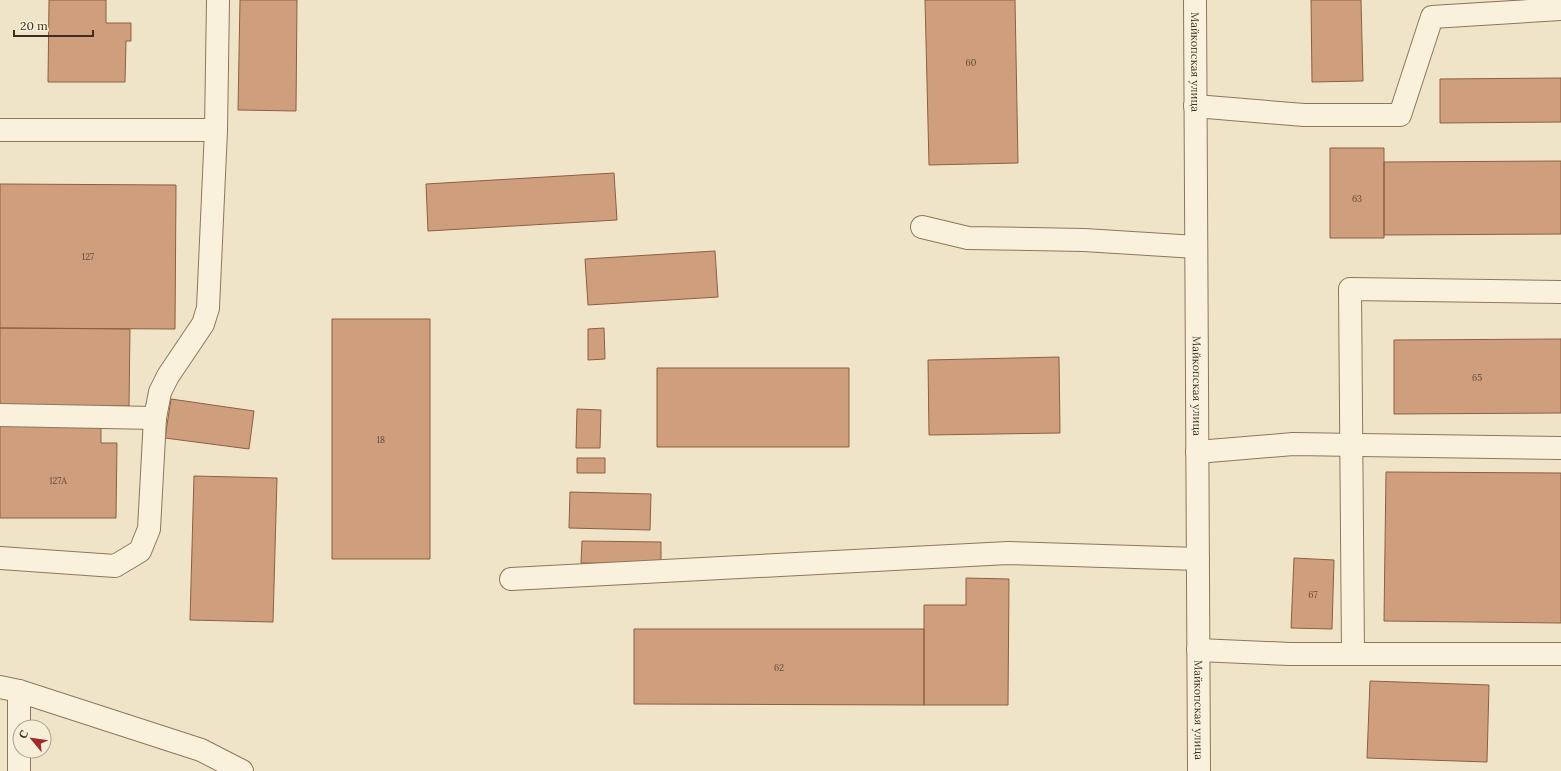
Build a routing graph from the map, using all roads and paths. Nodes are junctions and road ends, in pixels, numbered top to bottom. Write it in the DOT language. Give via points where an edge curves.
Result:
graph roads {
  1 [pos="218,0"];
  2 [pos="1195,0"];
  3 [pos="1561,9"];
  4 [pos="1195,106"];
  5 [pos="0,130"];
  6 [pos="216,130"];
  7 [pos="922,227"];
  8 [pos="1196,247"];
  9 [pos="1561,292"];
  10 [pos="0,414"];
  11 [pos="155,418"];
  12 [pos="1352,445"];
  13 [pos="1561,448"];
  14 [pos="1197,452"];
  15 [pos="0,558"];
  16 [pos="1198,559"];
  17 [pos="511,579"];
  18 [pos="1198,650"];
  19 [pos="1353,654"];
  20 [pos="1561,654"];
  21 [pos="10,689"];
  22 [pos="19,771"];
  23 [pos="242,771"];
  24 [pos="1199,771"];
  1 -- 6 [label="street"];
  2 -- 4 [label="street, Майкопская улица"];
  3 -- 4 [label="street" via="1432,17 1400,115 1304,115"];
  4 -- 8 [label="street, Майкопская улица"];
  5 -- 6 [label="street"];
  6 -- 11 [label="street" via="208,308 203,324 160,392"];
  7 -- 8 [label="street" via="968,238 1084,240"];
  8 -- 14 [label="street, Майкопская улица"];
  9 -- 12 [label="street" via="1350,288"];
  10 -- 11 [label="street"];
  11 -- 15 [label="street" via="149,529 140,550 115,566"];
  12 -- 13 [label="street"];
  12 -- 14 [label="street" via="1293,444"];
  12 -- 19 [label="street"];
  14 -- 16 [label="street, Майкопская улица"];
  16 -- 17 [label="street" via="1008,553"];
  16 -- 18 [label="street, Майкопская улица"];
  18 -- 19 [label="street"];
  18 -- 24 [label="street, Майкопская улица"];
  19 -- 20 [label="street"];
  21 -- 22 [label="street"];
  21 -- 23 [label="street" via="200,750"];
}
